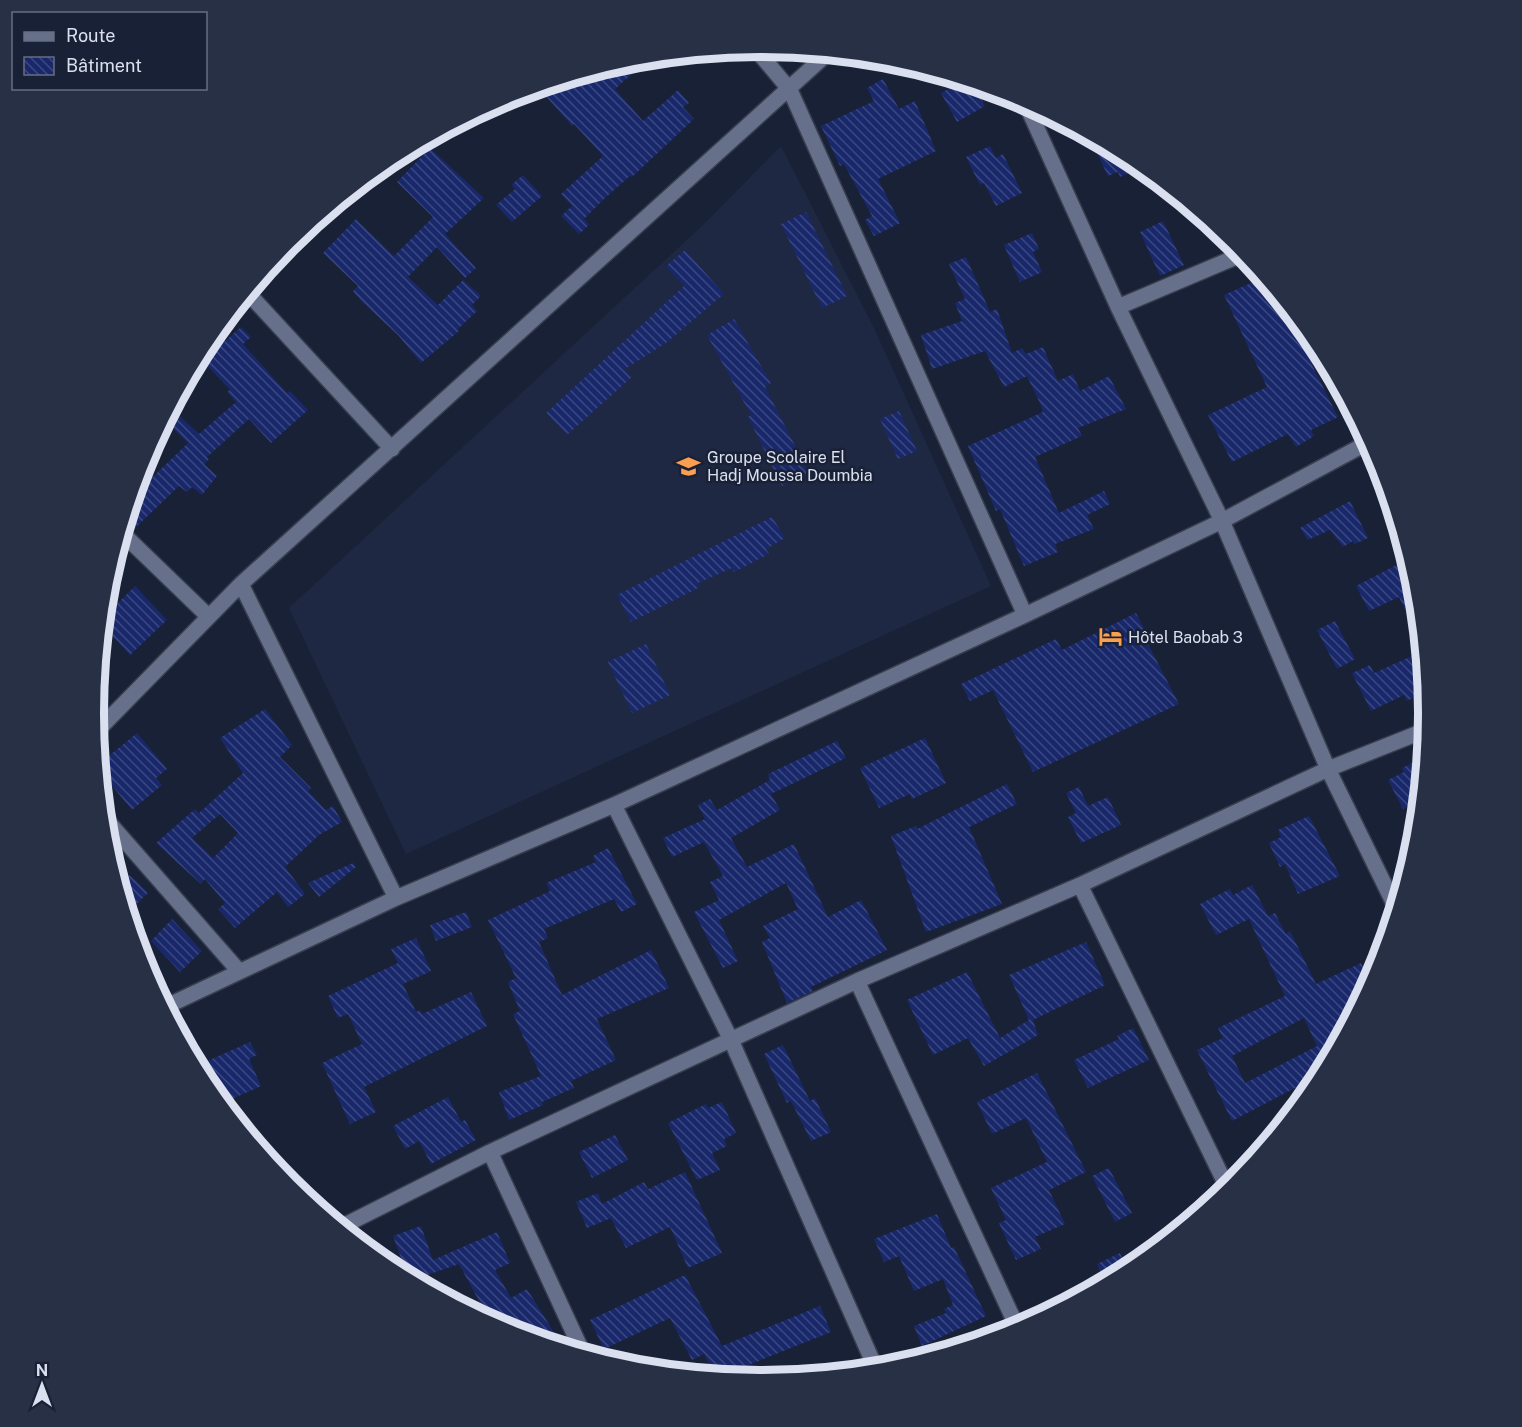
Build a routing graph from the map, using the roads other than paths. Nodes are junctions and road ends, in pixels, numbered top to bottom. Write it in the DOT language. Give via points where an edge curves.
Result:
graph roads {
  1 [pos="762,57"];
  2 [pos="821,60"];
  3 [pos="790,90"];
  4 [pos="1031,116"];
  5 [pos="1233,258"];
  6 [pos="253,298"];
  7 [pos="1118,307"];
  8 [pos="1361,446"];
  9 [pos="392,449"];
  10 [pos="1222,521"];
  11 [pos="128,539"];
  12 [pos="241,584"];
  13 [pos="1025,615"];
  14 [pos="208,616"];
  15 [pos="104,723"];
  16 [pos="1417,734"];
  17 [pos="1328,769"];
  18 [pos="614,805"];
  19 [pos="115,830"];
  20 [pos="1080,885"];
  21 [pos="1391,897"];
  22 [pos="396,898"];
  23 [pos="238,970"];
  24 [pos="857,981"];
  25 [pos="172,1004"];
  26 [pos="731,1040"];
  27 [pos="490,1152"];
  28 [pos="1223,1180"];
  29 [pos="348,1223"];
  30 [pos="1014,1319"];
  31 [pos="579,1344"];
  32 [pos="872,1360"];
  1 -- 3 [label="street"];
  2 -- 3 [label="street"];
  3 -- 9 [label="street"];
  3 -- 13 [label="street"];
  4 -- 7 [label="street"];
  5 -- 7 [label="street"];
  6 -- 9 [label="street"];
  7 -- 10 [label="street"];
  8 -- 10 [label="street"];
  9 -- 12 [label="street"];
  10 -- 13 [label="street"];
  10 -- 17 [label="street"];
  11 -- 14 [label="street"];
  12 -- 14 [label="street"];
  12 -- 22 [label="street"];
  13 -- 18 [label="street"];
  14 -- 15 [label="street"];
  16 -- 17 [label="street"];
  17 -- 20 [label="street"];
  17 -- 21 [label="street"];
  18 -- 22 [label="street"];
  18 -- 26 [label="street"];
  19 -- 23 [label="street"];
  20 -- 24 [label="street"];
  20 -- 28 [label="street"];
  22 -- 23 [label="street"];
  23 -- 25 [label="street"];
  24 -- 26 [label="street"];
  24 -- 30 [label="street"];
  26 -- 27 [label="street"];
  26 -- 32 [label="street"];
  27 -- 29 [label="street"];
  27 -- 31 [label="street"];
}
